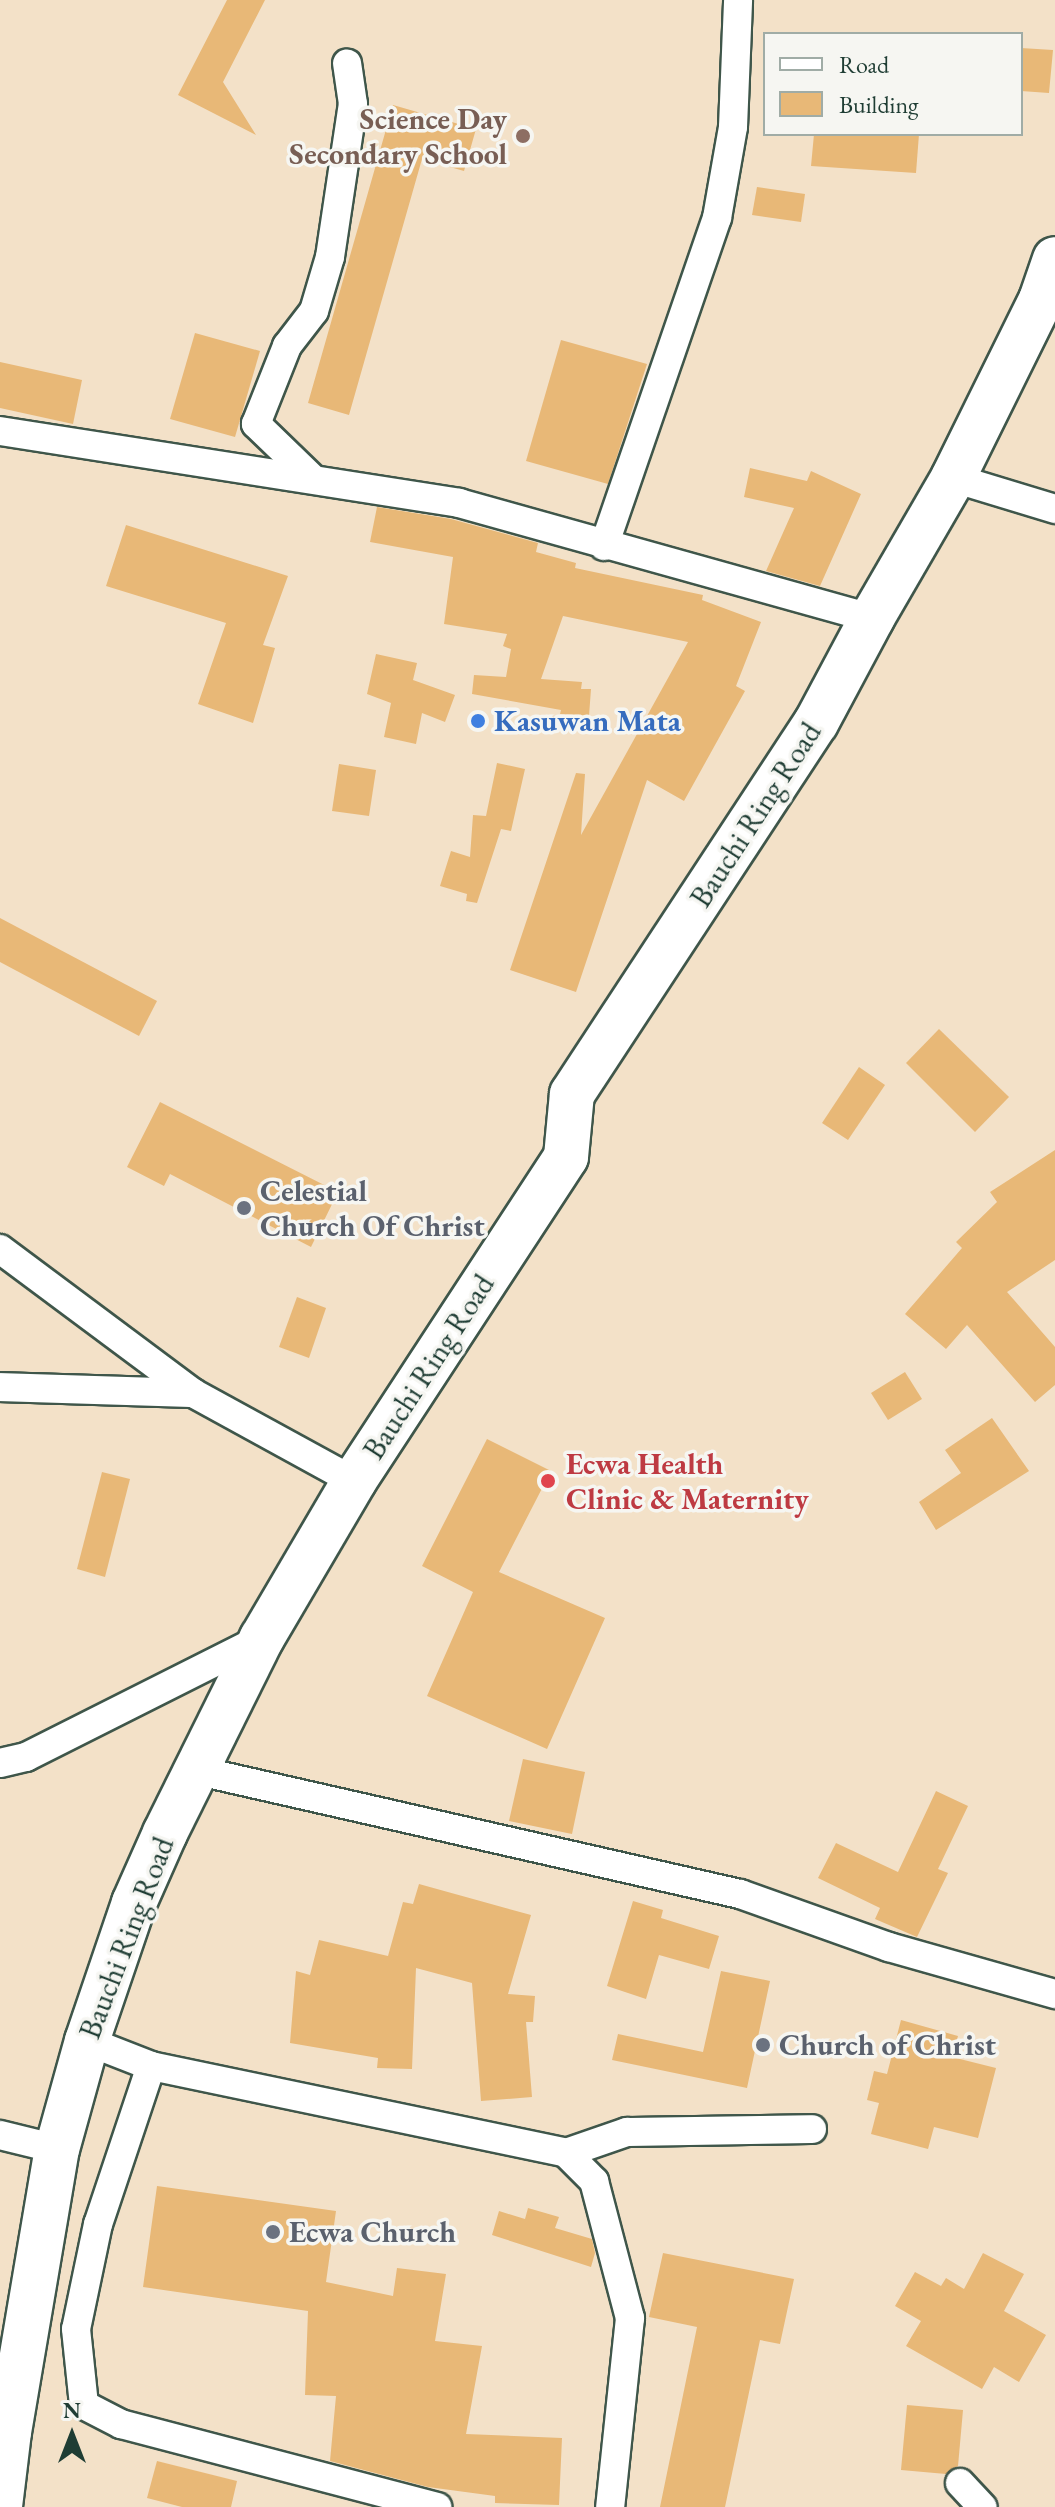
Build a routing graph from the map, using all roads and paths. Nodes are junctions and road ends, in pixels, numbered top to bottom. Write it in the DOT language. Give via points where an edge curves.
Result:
graph roads {
  1 [pos="738,0"];
  2 [pos="347,63"];
  3 [pos="1055,259"];
  4 [pos="0,431"];
  5 [pos="312,478"];
  6 [pos="953,478"];
  7 [pos="1055,509"];
  8 [pos="604,546"];
  9 [pos="872,618"];
  10 [pos="0,1249"];
  11 [pos="0,1387"];
  12 [pos="193,1393"];
  13 [pos="354,1481"];
  14 [pos="262,1638"];
  15 [pos="0,1763"];
  16 [pos="199,1771"];
  17 [pos="1055,1994"];
  18 [pos="87,2041"];
  19 [pos="151,2066"];
  20 [pos="812,2129"];
  21 [pos="0,2135"];
  22 [pos="57,2149"];
  23 [pos="566,2153"];
  24 [pos="960,2483"];
  25 [pos="0,2506"];
  26 [pos="437,2507"];
  27 [pos="610,2507"];
  28 [pos="982,2507"];
  1 -- 8 [label="street" via="733,127 717,218"];
  2 -- 5 [label="street" via="353,104 330,257 314,311 287,346 256,424"];
  3 -- 6 [label="main road, Bauchi Ring Road" via="1041,300"];
  4 -- 5 [label="street"];
  5 -- 8 [label="street" via="459,503"];
  6 -- 7 [label="street"];
  6 -- 9 [label="main road, Bauchi Ring Road"];
  8 -- 9 [label="street"];
  9 -- 13 [label="main road, Bauchi Ring Road" via="816,723 572,1094 566,1157"];
  10 -- 12 [label="street"];
  11 -- 12 [label="street"];
  12 -- 13 [label="street"];
  13 -- 14 [label="main road, Bauchi Ring Road"];
  14 -- 15 [label="street" via="26,1757"];
  14 -- 16 [label="main road, Bauchi Ring Road"];
  16 -- 17 [label="street" via="740,1894 889,1947"];
  16 -- 18 [label="main road, Bauchi Ring Road" via="134,1903"];
  18 -- 19 [label="street"];
  18 -- 22 [label="main road, Bauchi Ring Road"];
  19 -- 23 [label="street"];
  19 -- 26 [label="street" via="98,2224 76,2329 84,2405 121,2424"];
  20 -- 23 [label="street" via="627,2132"];
  21 -- 22 [label="street"];
  22 -- 25 [label="main road, Bauchi Ring Road"];
  23 -- 27 [label="street" via="594,2181 630,2318"];
  24 -- 28 [label="street"];
}
